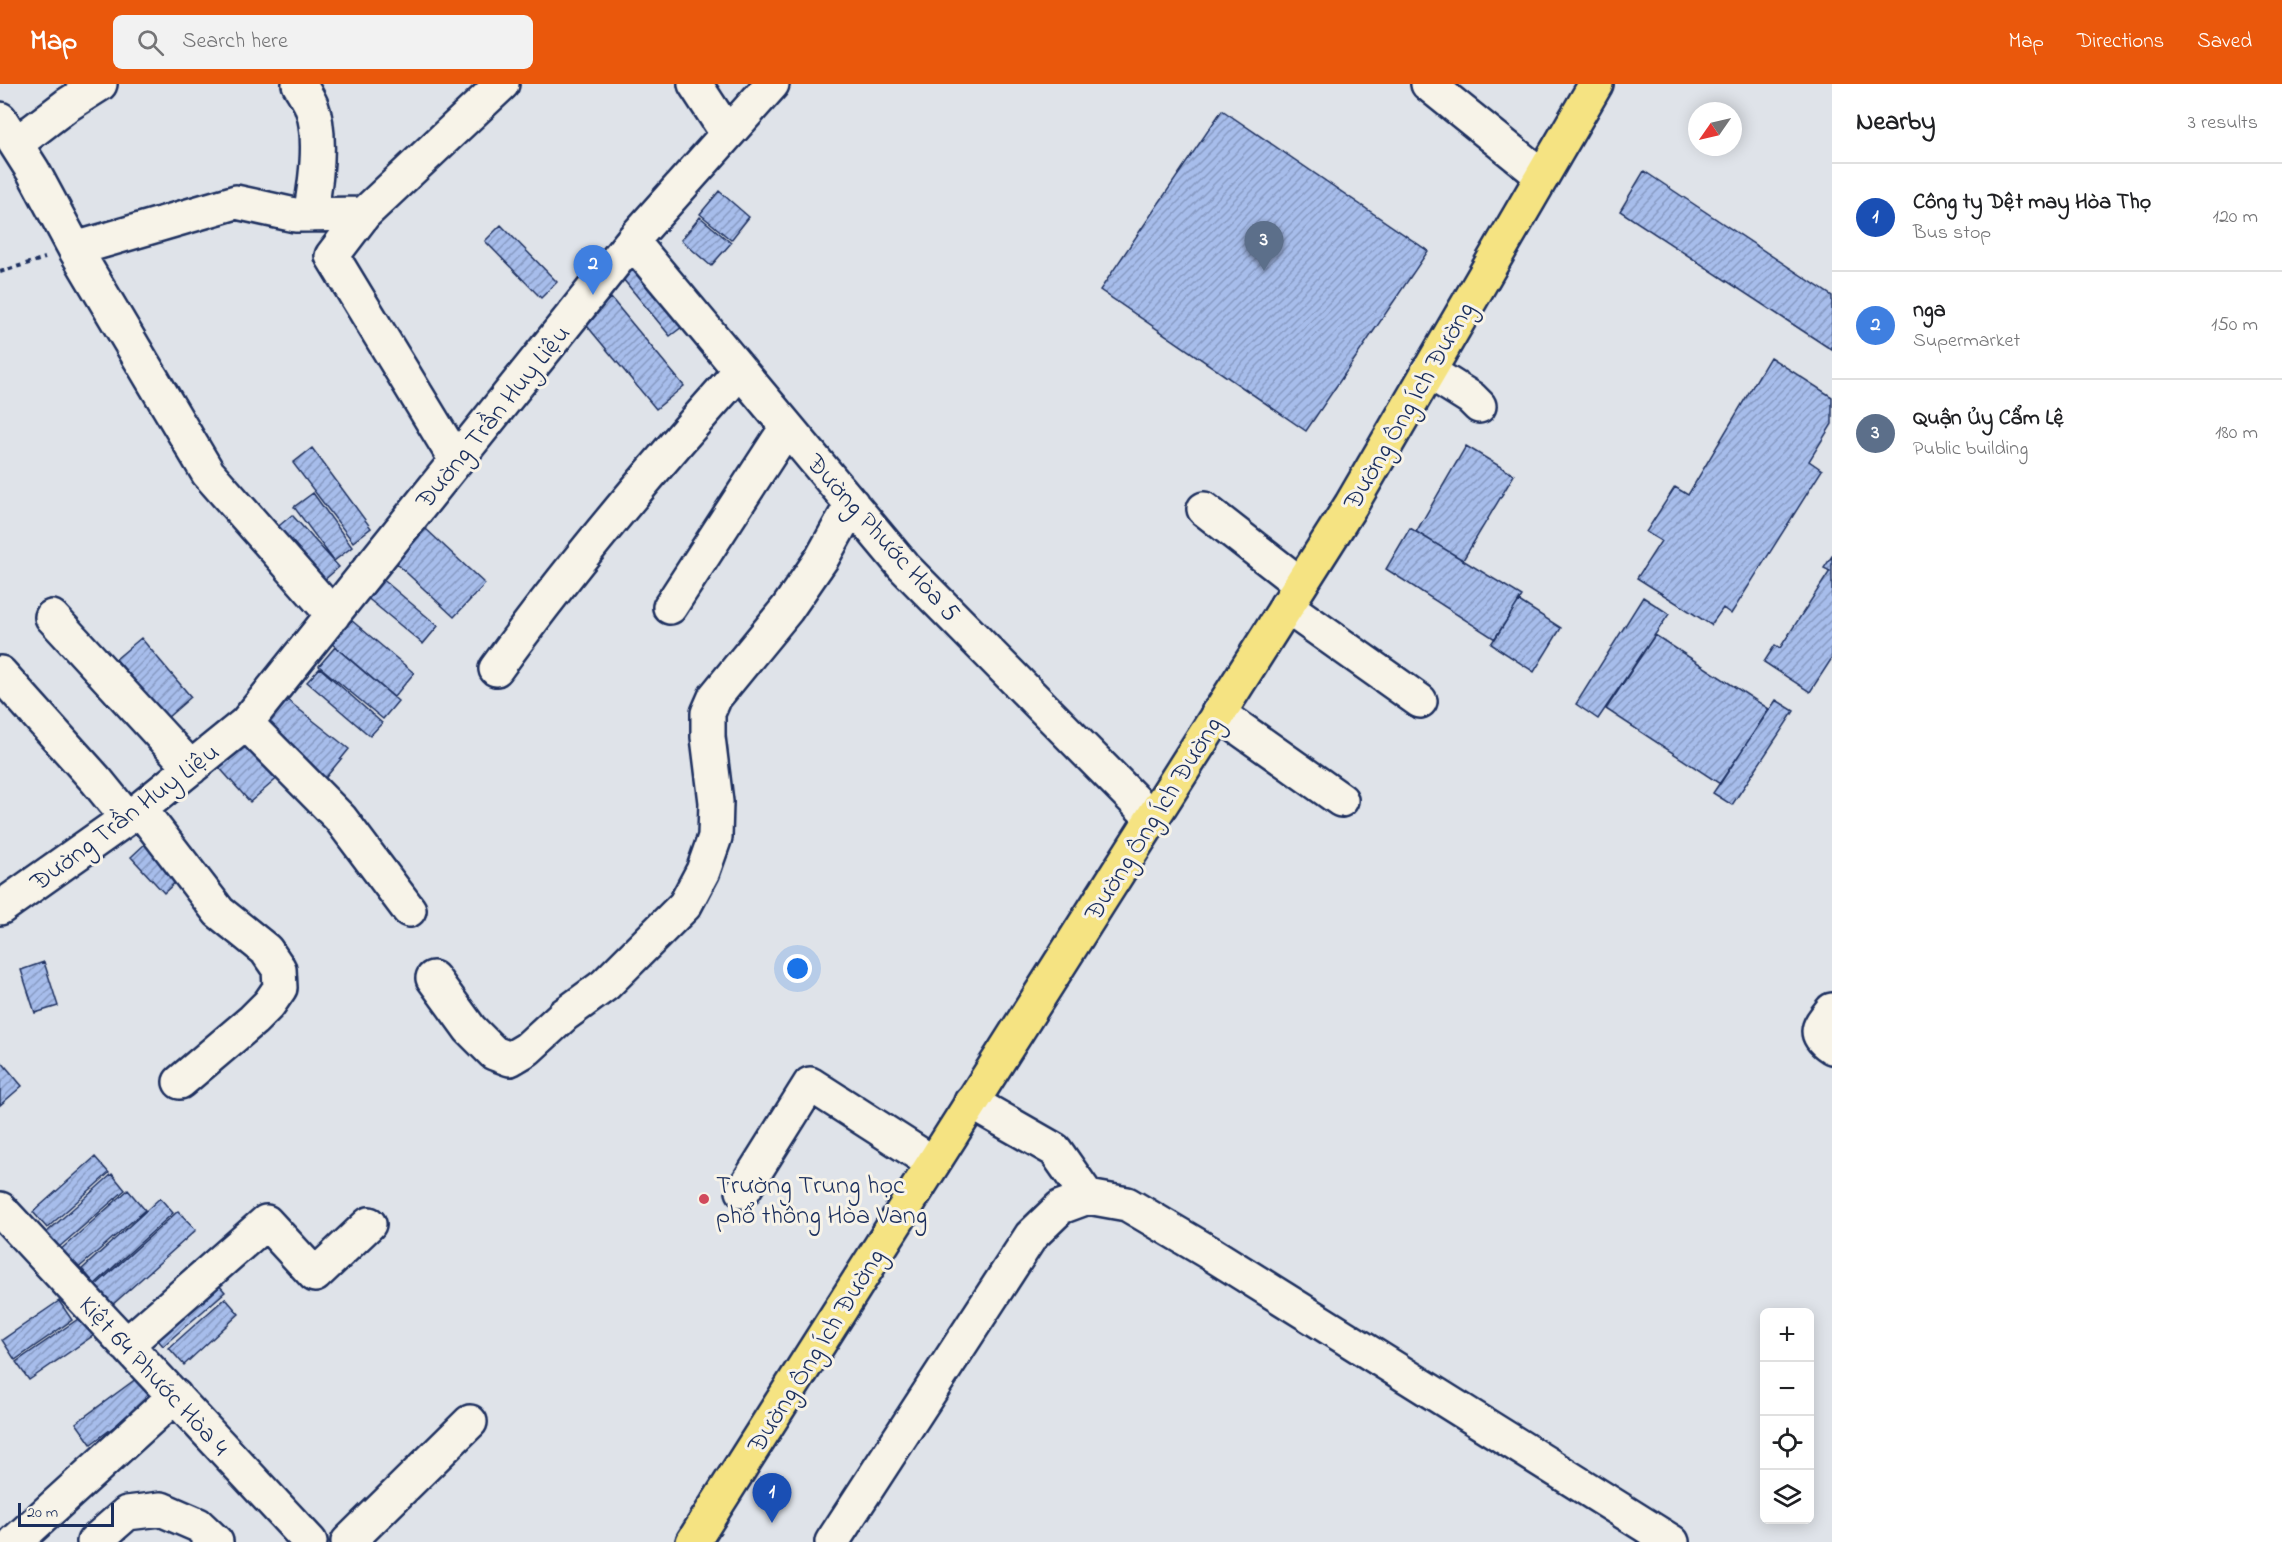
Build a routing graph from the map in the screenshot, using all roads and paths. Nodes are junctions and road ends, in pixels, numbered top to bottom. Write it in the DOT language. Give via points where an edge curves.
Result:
graph roads {
  1 [pos="100,84"];
  2 [pos="299,84"];
  3 [pos="502,84"];
  4 [pos="695,84"];
  5 [pos="772,84"];
  6 [pos="1428,84"];
  7 [pos="1596,84"];
  8 [pos="8,131"];
  9 [pos="727,133"];
  10 [pos="1542,176"];
  11 [pos="364,214"];
  12 [pos="310,215"];
  13 [pos="632,242"];
  14 [pos="75,249"];
  15 [pos="0,272"];
  16 [pos="740,371"];
  17 [pos="1428,371"];
  18 [pos="1479,406"];
  19 [pos="787,427"];
  20 [pos="456,459"];
  21 [pos="852,504"];
  22 [pos="1204,509"];
  23 [pos="1293,595"];
  24 [pos="670,607"];
  25 [pos="333,615"];
  26 [pos="52,617"];
  27 [pos="496,669"];
  28 [pos="0,673"];
  29 [pos="1420,701"];
  30 [pos="1218,713"];
  31 [pos="246,723"];
  32 [pos="191,768"];
  33 [pos="1341,800"];
  34 [pos="134,813"];
  35 [pos="1152,818"];
  36 [pos="0,908"];
  37 [pos="409,910"];
  38 [pos="433,978"];
  39 [pos="1832,1010"];
  40 [pos="1832,1047"];
  41 [pos="180,1082"];
  42 [pos="972,1102"];
  43 [pos="933,1163"];
  44 [pos="743,1191"];
  45 [pos="1088,1197"];
  46 [pos="0,1209"];
  47 [pos="369,1224"];
  48 [pos="126,1345"];
  49 [pos="175,1396"];
  50 [pos="470,1422"];
  51 [pos="15,1542"];
  52 [pos="94,1542"];
  53 [pos="216,1542"];
  54 [pos="310,1542"];
  55 [pos="348,1542"];
  56 [pos="693,1542"];
  57 [pos="832,1542"];
  58 [pos="1672,1542"];
  1 -- 8 [label="street" via="67,105"];
  2 -- 12 [label="street" via="312,106 318,145"];
  3 -- 11 [label="street"];
  4 -- 9 [label="street"];
  5 -- 9 [label="street, Đường Trần Huy Liệu"];
  6 -- 10 [label="street"];
  7 -- 10 [label="main road, Đường Ông Ích Đường"];
  8 -- 14 [label="street"];
  9 -- 13 [label="street, Đường Trần Huy Liệu"];
  10 -- 17 [label="main road, Đường Ông Ích Đường"];
  11 -- 12 [label="street"];
  11 -- 20 [label="street" via="333,256"];
  12 -- 14 [label="street" via="236,202"];
  13 -- 16 [label="street, Đường Phước Hòa 5"];
  13 -- 20 [label="street, Đường Trần Huy Liệu"];
  14 -- 15 [label="path"];
  14 -- 25 [label="street" via="208,473"];
  16 -- 19 [label="street, Đường Phước Hòa 5"];
  16 -- 27 [label="street" via="681,436 538,611"];
  17 -- 18 [label="street"];
  17 -- 23 [label="main road, Đường Ông Ích Đường" via="1351,505"];
  19 -- 21 [label="street, Đường Phước Hòa 5"];
  19 -- 24 [label="street"];
  20 -- 25 [label="street, Đường Trần Huy Liệu"];
  21 -- 35 [label="street, Đường Phước Hòa 5" via="904,567"];
  21 -- 38 [label="street" via="787,609 716,697 708,713 715,837 685,905 605,985 510,1059 494,1053 470,1029"];
  22 -- 23 [label="street"];
  23 -- 29 [label="street"];
  23 -- 30 [label="main road, Đường Ông Ích Đường"];
  25 -- 31 [label="street, Đường Trần Huy Liệu"];
  26 -- 32 [label="street"];
  28 -- 34 [label="street" via="97,781"];
  30 -- 33 [label="street"];
  30 -- 35 [label="main road, Đường Ông Ích Đường"];
  31 -- 32 [label="street, Đường Trần Huy Liệu"];
  31 -- 37 [label="street" via="340,818"];
  32 -- 34 [label="street, Đường Trần Huy Liệu"];
  34 -- 36 [label="street, Đường Trần Huy Liệu"];
  34 -- 41 [label="street" via="219,912 266,950 279,969 280,988 253,1020"];
  35 -- 42 [label="main road, Đường Ông Ích Đường"];
  39 -- 40 [label="street" via="1819,1026 1819,1035"];
  42 -- 43 [label="main road, Đường Ông Ích Đường"];
  42 -- 45 [label="street" via="1055,1150"];
  43 -- 44 [label="street" via="810,1084"];
  43 -- 56 [label="main road, Đường Ông Ích Đường"];
  45 -- 57 [label="street" via="1061,1207 1031,1236"];
  45 -- 58 [label="street" via="1127,1204 1210,1252"];
  46 -- 48 [label="street, Kiệt 64 Phước Hòa 4"];
  47 -- 48 [label="street" via="315,1275 266,1222"];
  48 -- 49 [label="street, Kiệt 64 Phước Hòa 4"];
  49 -- 51 [label="street"];
  49 -- 54 [label="street, Kiệt 64 Phước Hòa 4"];
  50 -- 55 [label="street"];
  52 -- 53 [label="street" via="127,1513 161,1509 198,1525"];
}
